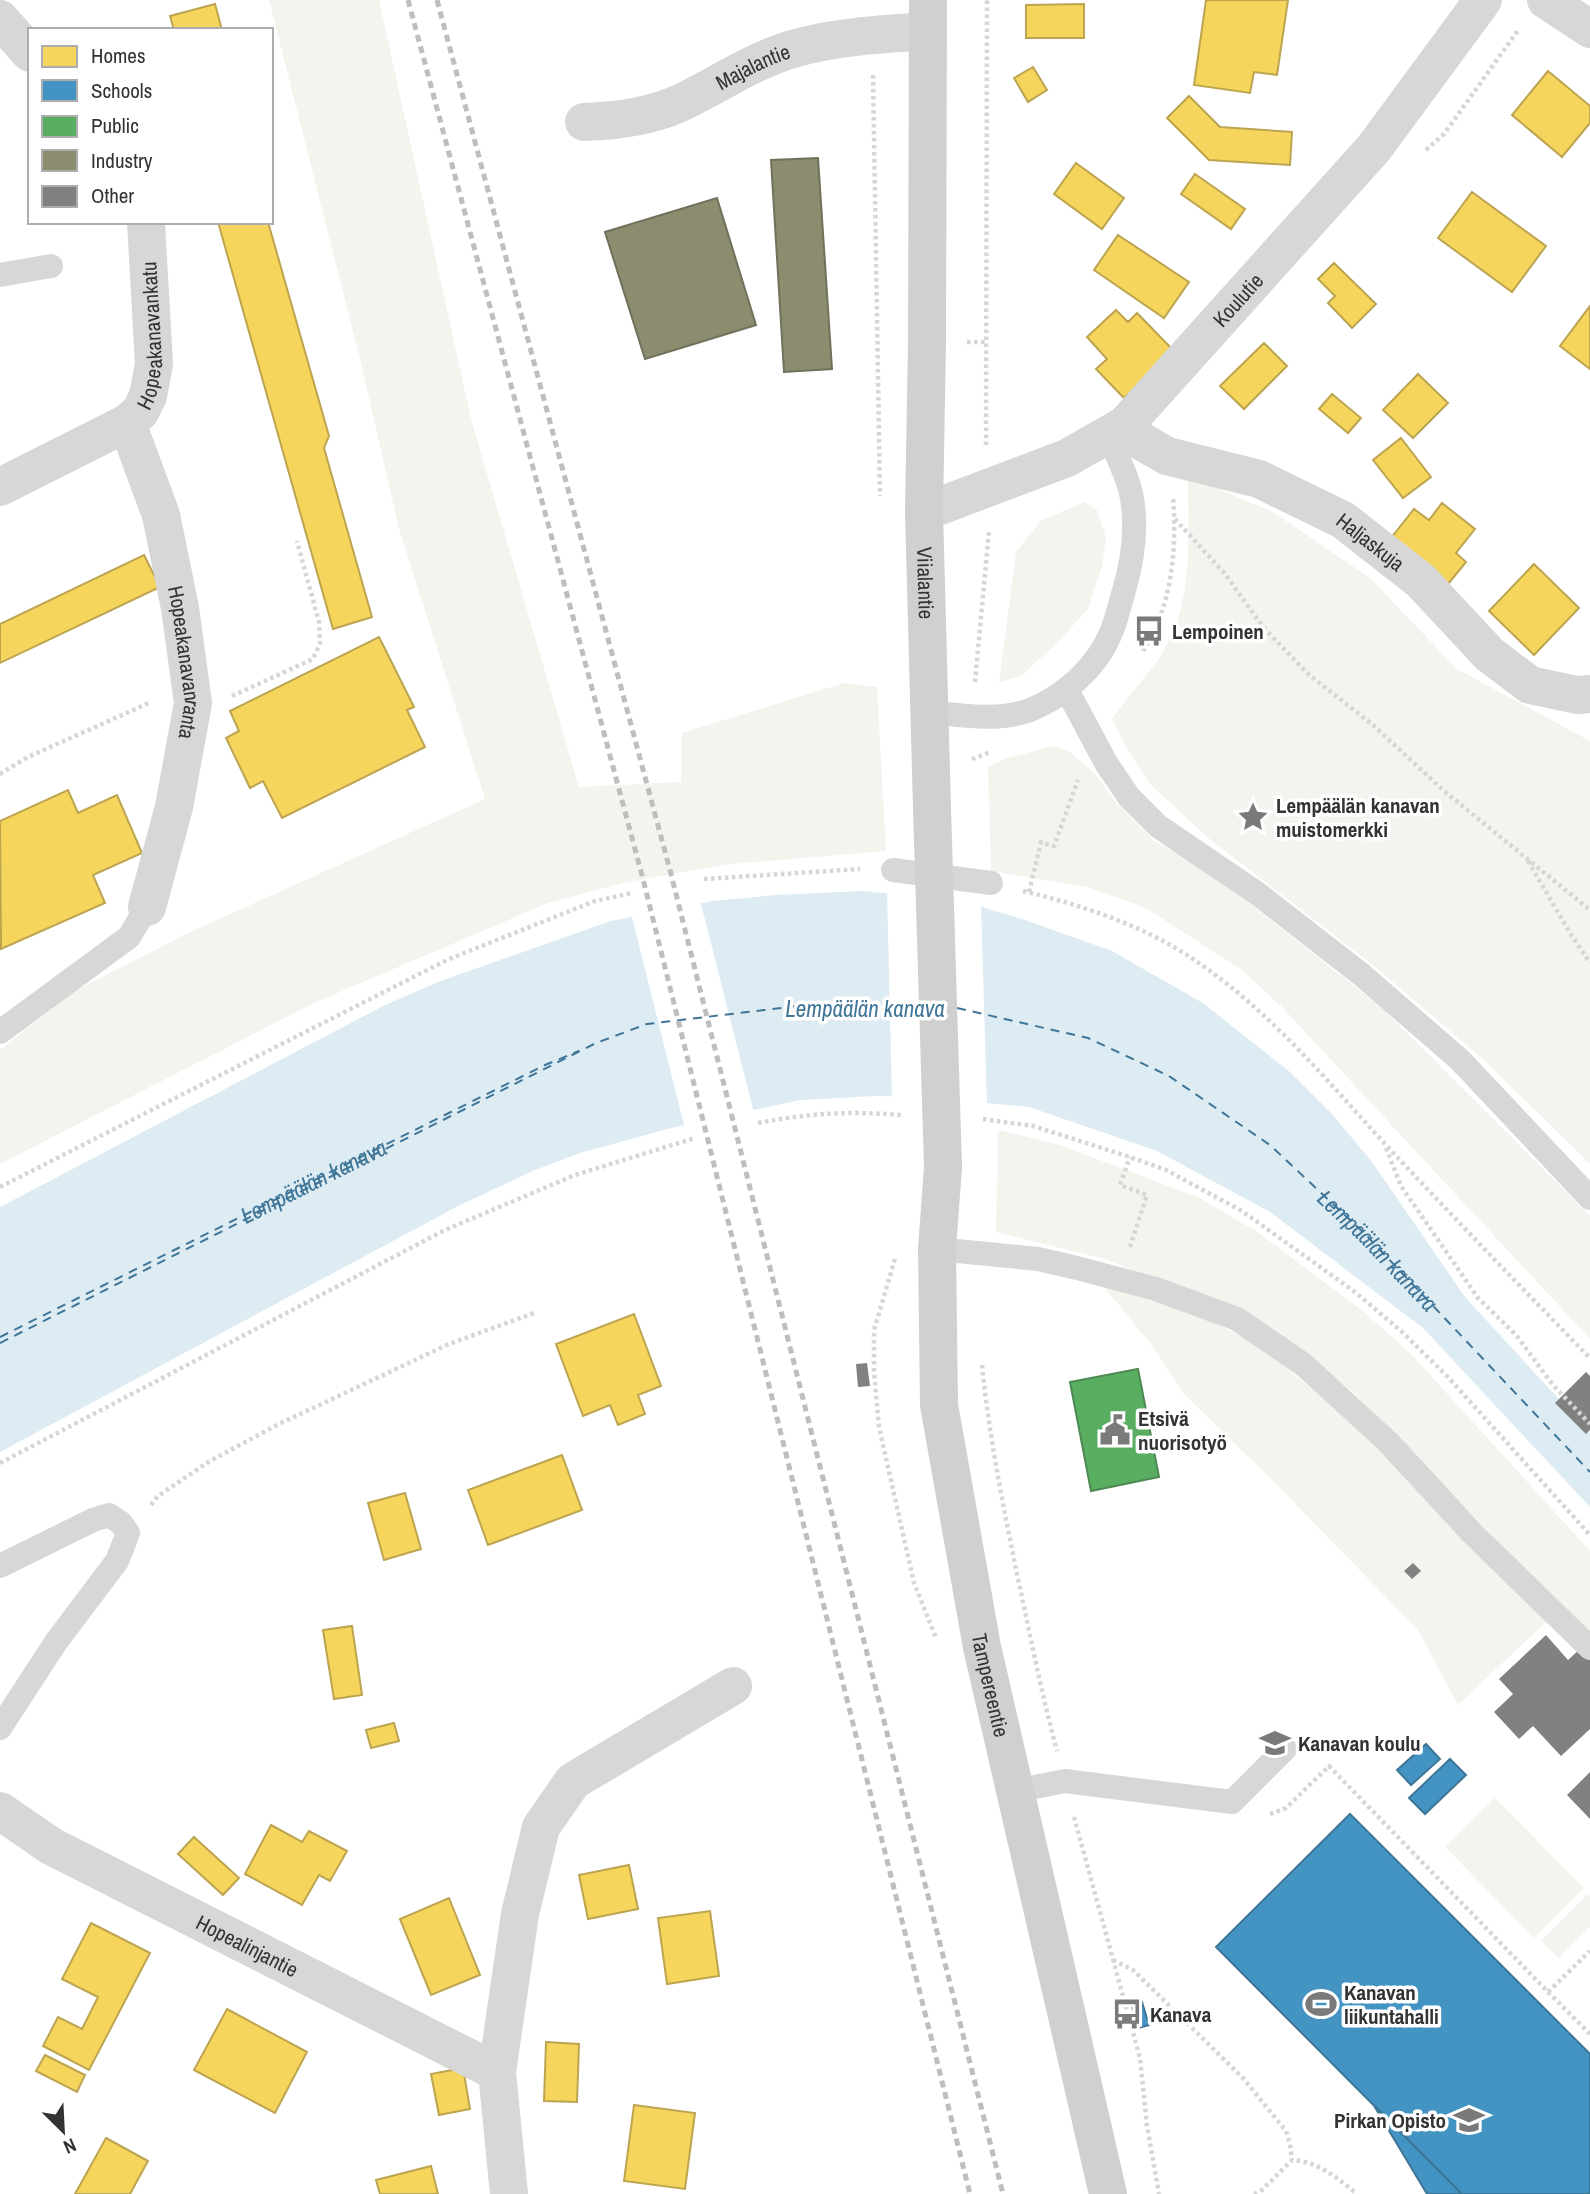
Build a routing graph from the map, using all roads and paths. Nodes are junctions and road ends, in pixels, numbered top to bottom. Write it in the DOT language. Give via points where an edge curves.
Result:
graph roads {
  1 [pos="987,0"];
  2 [pos="1483,0"];
  3 [pos="1546,0"];
  4 [pos="928,16"];
  5 [pos="0,19"];
  6 [pos="1590,29"];
  7 [pos="872,35"];
  8 [pos="28,51"];
  9 [pos="584,122"];
  10 [pos="146,224"];
  11 [pos="51,266"];
  12 [pos="0,275"];
  13 [pos="127,423"];
  14 [pos="1116,429"];
  15 [pos="0,487"];
  16 [pos="986,490"];
  17 [pos="881,506"];
  18 [pos="924,512"];
  19 [pos="1175,519"];
  20 [pos="297,541"];
  21 [pos="1067,690"];
  22 [pos="1590,694"];
  23 [pos="190,700"];
  24 [pos="929,712"];
  25 [pos="973,716"];
  26 [pos="968,767"];
  27 [pos="0,774"];
  28 [pos="1061,824"];
  29 [pos="1526,857"];
  30 [pos="892,870"];
  31 [pos="704,879"];
  32 [pos="991,883"];
  33 [pos="1029,892"];
  34 [pos="632,893"];
  35 [pos="147,907"];
  36 [pos="1590,910"];
  37 [pos="1590,963"];
  38 [pos="0,1032"];
  39 [pos="897,1114"];
  40 [pos="992,1120"];
  41 [pos="758,1123"];
  42 [pos="695,1138"];
  43 [pos="1385,1144"];
  44 [pos="1130,1157"];
  45 [pos="943,1167"];
  46 [pos="0,1187"];
  47 [pos="1590,1198"];
  48 [pos="1138,1222"];
  49 [pos="937,1249"];
  50 [pos="537,1312"];
  51 [pos="982,1358"];
  52 [pos="1590,1358"];
  53 [pos="1590,1424"];
  54 [pos="0,1463"];
  55 [pos="128,1533"];
  56 [pos="1590,1535"];
  57 [pos="0,1566"];
  58 [pos="1590,1648"];
  59 [pos="733,1686"];
  60 [pos="0,1728"];
  61 [pos="1285,1749"];
  62 [pos="1329,1766"];
  63 [pos="1065,1781"];
  64 [pos="1015,1791"];
  65 [pos="0,1811"];
  66 [pos="1590,1951"];
  67 [pos="1112,1959"];
  68 [pos="1548,1992"];
  69 [pos="1590,2034"];
  70 [pos="497,2072"];
  71 [pos="1292,2160"];
  72 [pos="1349,2187"];
  73 [pos="509,2194"];
  74 [pos="1108,2194"];
  75 [pos="1159,2194"];
  76 [pos="1254,2194"];
  77 [pos="1343,2194"];
  78 [pos="1357,2194"];
  1 -- 16 [label="path"];
  2 -- 14 [label="street, Koulutie" via="1374,148"];
  3 -- 6 [label="street"];
  4 -- 7 [label="street, Majalantie"];
  4 -- 18 [label="main road, Viialantie"];
  5 -- 8 [label="street"];
  7 -- 9 [label="street, Majalantie" via="799,47 676,104 633,118"];
  7 -- 17 [label="path"];
  10 -- 13 [label="street, Hopeakanavankatu" via="154,364 148,396 140,412"];
  11 -- 12 [label="lane"];
  13 -- 15 [label="street, Hopeakanavankatu"];
  13 -- 23 [label="street, Hopeakanavanranta" via="161,515 180,608"];
  14 -- 16 [label="street, Koulutie" via="1067,458"];
  14 -- 21 [label="lane" via="1131,494 1135,533 1131,568 1110,636 1089,668"];
  14 -- 22 [label="street, Haljaskuja" via="1167,456 1259,480 1343,520 1421,581 1489,654 1530,685"];
  16 -- 18 [label="street, Koulutie"];
  16 -- 25 [label="path" via="989,536"];
  18 -- 24 [label="main road, Viialantie"];
  19 -- 29 [label="path" via="1225,573 1263,627 1308,674"];
  20 -- 23 [label="path" via="319,622 320,643 313,659"];
  21 -- 25 [label="lane" via="1028,711"];
  21 -- 47 [label="lane" via="1106,763 1129,797 1158,826 1258,894 1460,1060"];
  23 -- 27 [label="path" via="28,757"];
  23 -- 35 [label="street, Hopeakanavanranta" via="174,807"];
  24 -- 25 [label="lane"];
  24 -- 45 [label="main road, Viialantie, bridge"];
  25 -- 26 [label="path"];
  28 -- 33 [label="path" via="1054,846 1041,842"];
  29 -- 36 [label="path"];
  29 -- 37 [label="path"];
  30 -- 31 [label="path" via="846,868"];
  30 -- 32 [label="lane"];
  32 -- 33 [label="path"];
  33 -- 43 [label="path" via="1112,917 1189,956 1297,1046"];
  34 -- 46 [label="path" via="595,901 449,959"];
  35 -- 38 [label="lane" via="129,937"];
  39 -- 41 [label="path" via="808,1114"];
  40 -- 44 [label="path" via="1033,1126"];
  42 -- 54 [label="path" via="575,1175 445,1230"];
  43 -- 52 [label="path"];
  43 -- 53 [label="path" via="1401,1186 1478,1298 1516,1335 1553,1385"];
  44 -- 48 [label="path" via="1120,1185 1147,1195"];
  44 -- 56 [label="path" via="1166,1170 1242,1211 1354,1292 1446,1375"];
  45 -- 49 [label="main road, Tampereentie"];
  49 -- 58 [label="lane" via="1064,1265 1157,1289 1237,1319 1304,1364 1388,1442 1472,1533"];
  49 -- 64 [label="main road, Tampereentie" via="939,1405 982,1647"];
  50 -- 55 [label="path" via="449,1344 210,1461 158,1496"];
  51 -- 63 [label="path" via="988,1424 1010,1545"];
  55 -- 57 [label="lane" via="109,1515"];
  55 -- 60 [label="lane" via="117,1561"];
  59 -- 70 [label="street" via="573,1781 541,1827 520,1914"];
  61 -- 63 [label="lane" via="1233,1802"];
  62 -- 68 [label="path"];
  63 -- 64 [label="lane"];
  63 -- 67 [label="path"];
  64 -- 74 [label="main road, Tampereentie"];
  65 -- 70 [label="street, Hopealinjantie" via="51,1846"];
  66 -- 68 [label="path"];
  67 -- 71 [label="path" via="1133,1970 1243,2078 1286,2131"];
  67 -- 75 [label="path" via="1140,2058"];
  68 -- 69 [label="path"];
  70 -- 73 [label="street"];
  71 -- 72 [label="path" via="1323,2167"];
  71 -- 76 [label="path"];
  72 -- 77 [label="path"];
  72 -- 78 [label="path"];
}
